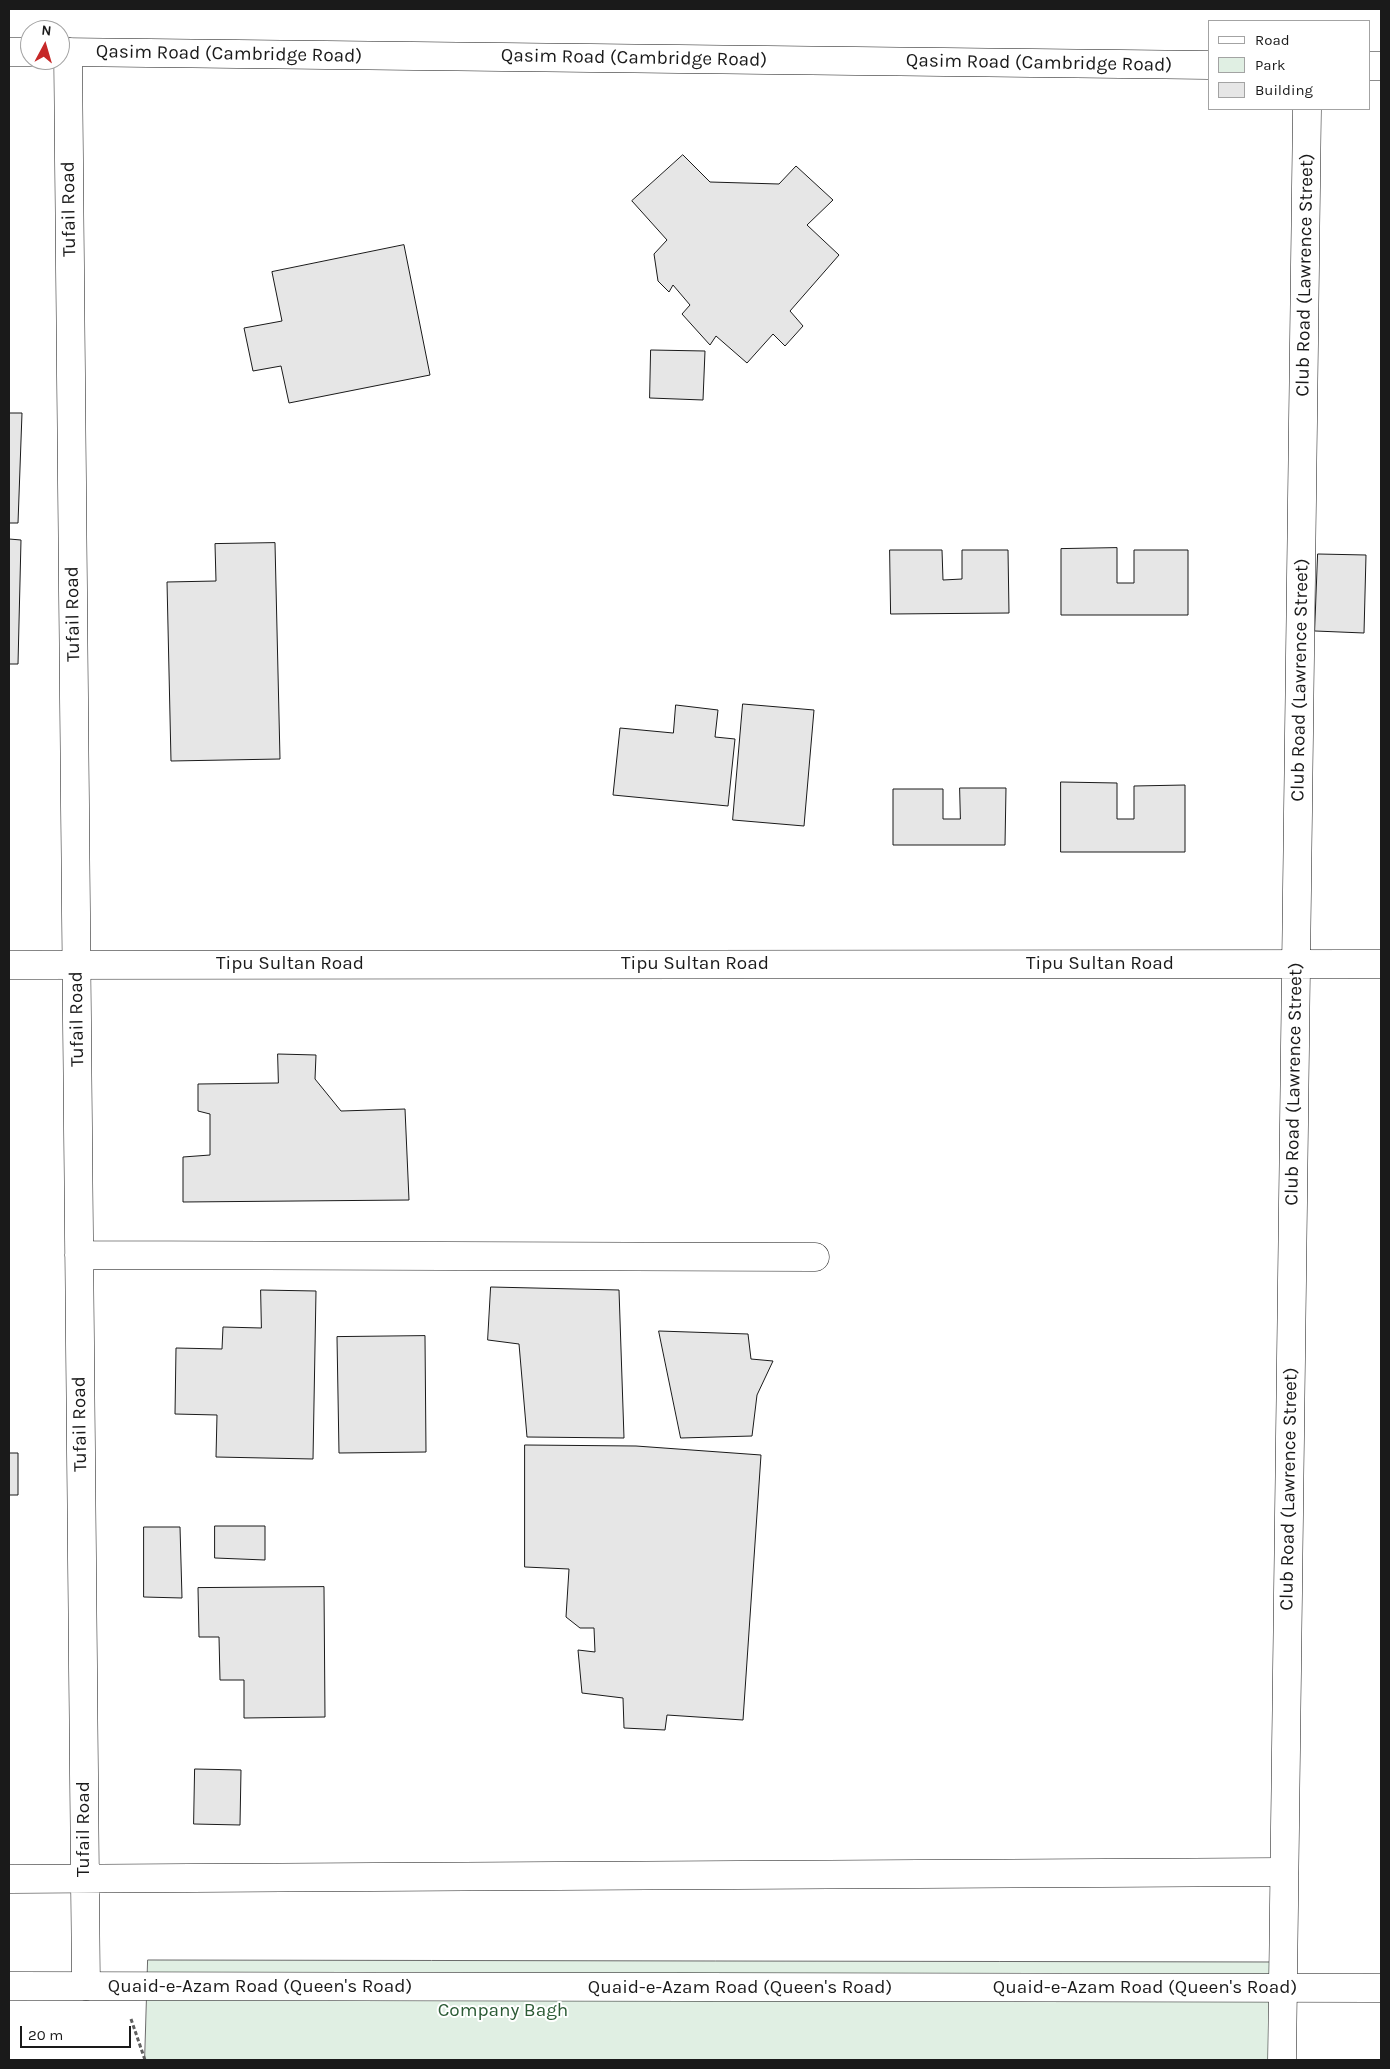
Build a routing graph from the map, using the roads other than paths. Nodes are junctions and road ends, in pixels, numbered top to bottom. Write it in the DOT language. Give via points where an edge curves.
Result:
graph roads {
  1 [pos="70,52"];
  2 [pos="1208,65"];
  3 [pos="64,70"];
  4 [pos="1307,110"];
  5 [pos="76,964"];
  6 [pos="1296,964"];
  7 [pos="1381,964"];
  8 [pos="9,966"];
  9 [pos="79,1255"];
  10 [pos="814,1257"];
  11 [pos="1284,1872"];
  12 [pos="84,1878"];
  13 [pos="9,1879"];
  14 [pos="9,1986"];
  15 [pos="86,1986"];
  16 [pos="1283,1988"];
  17 [pos="1381,1988"];
  18 [pos="1282,2060"];
  1 -- 2 [label="street, Qasim Road (Cambridge Road)"];
  3 -- 5 [label="street, Tufail Road"];
  4 -- 6 [label="street, Club Road (Lawrence Street)"];
  5 -- 6 [label="street, Tipu Sultan Road"];
  5 -- 8 [label="street, Tipu Sultan Road"];
  5 -- 9 [label="street, Tufail Road"];
  6 -- 7 [label="street, Tipu Sultan Road"];
  6 -- 11 [label="street, Club Road (Lawrence Street)"];
  9 -- 10 [label="street"];
  9 -- 12 [label="street, Tufail Road"];
  11 -- 12 [label="street"];
  11 -- 16 [label="street, Club Road (Lawrence Street)"];
  12 -- 13 [label="street"];
  12 -- 15 [label="street, Tufail Road"];
  14 -- 15 [label="street, Quaid-e-Azam Road (Queen's Road)"];
  15 -- 16 [label="street, Quaid-e-Azam Road (Queen's Road)"];
  16 -- 17 [label="street, Quaid-e-Azam Road (Queen's Road)"];
  16 -- 18 [label="street, Club Road (Lawrence Street)"];
}
